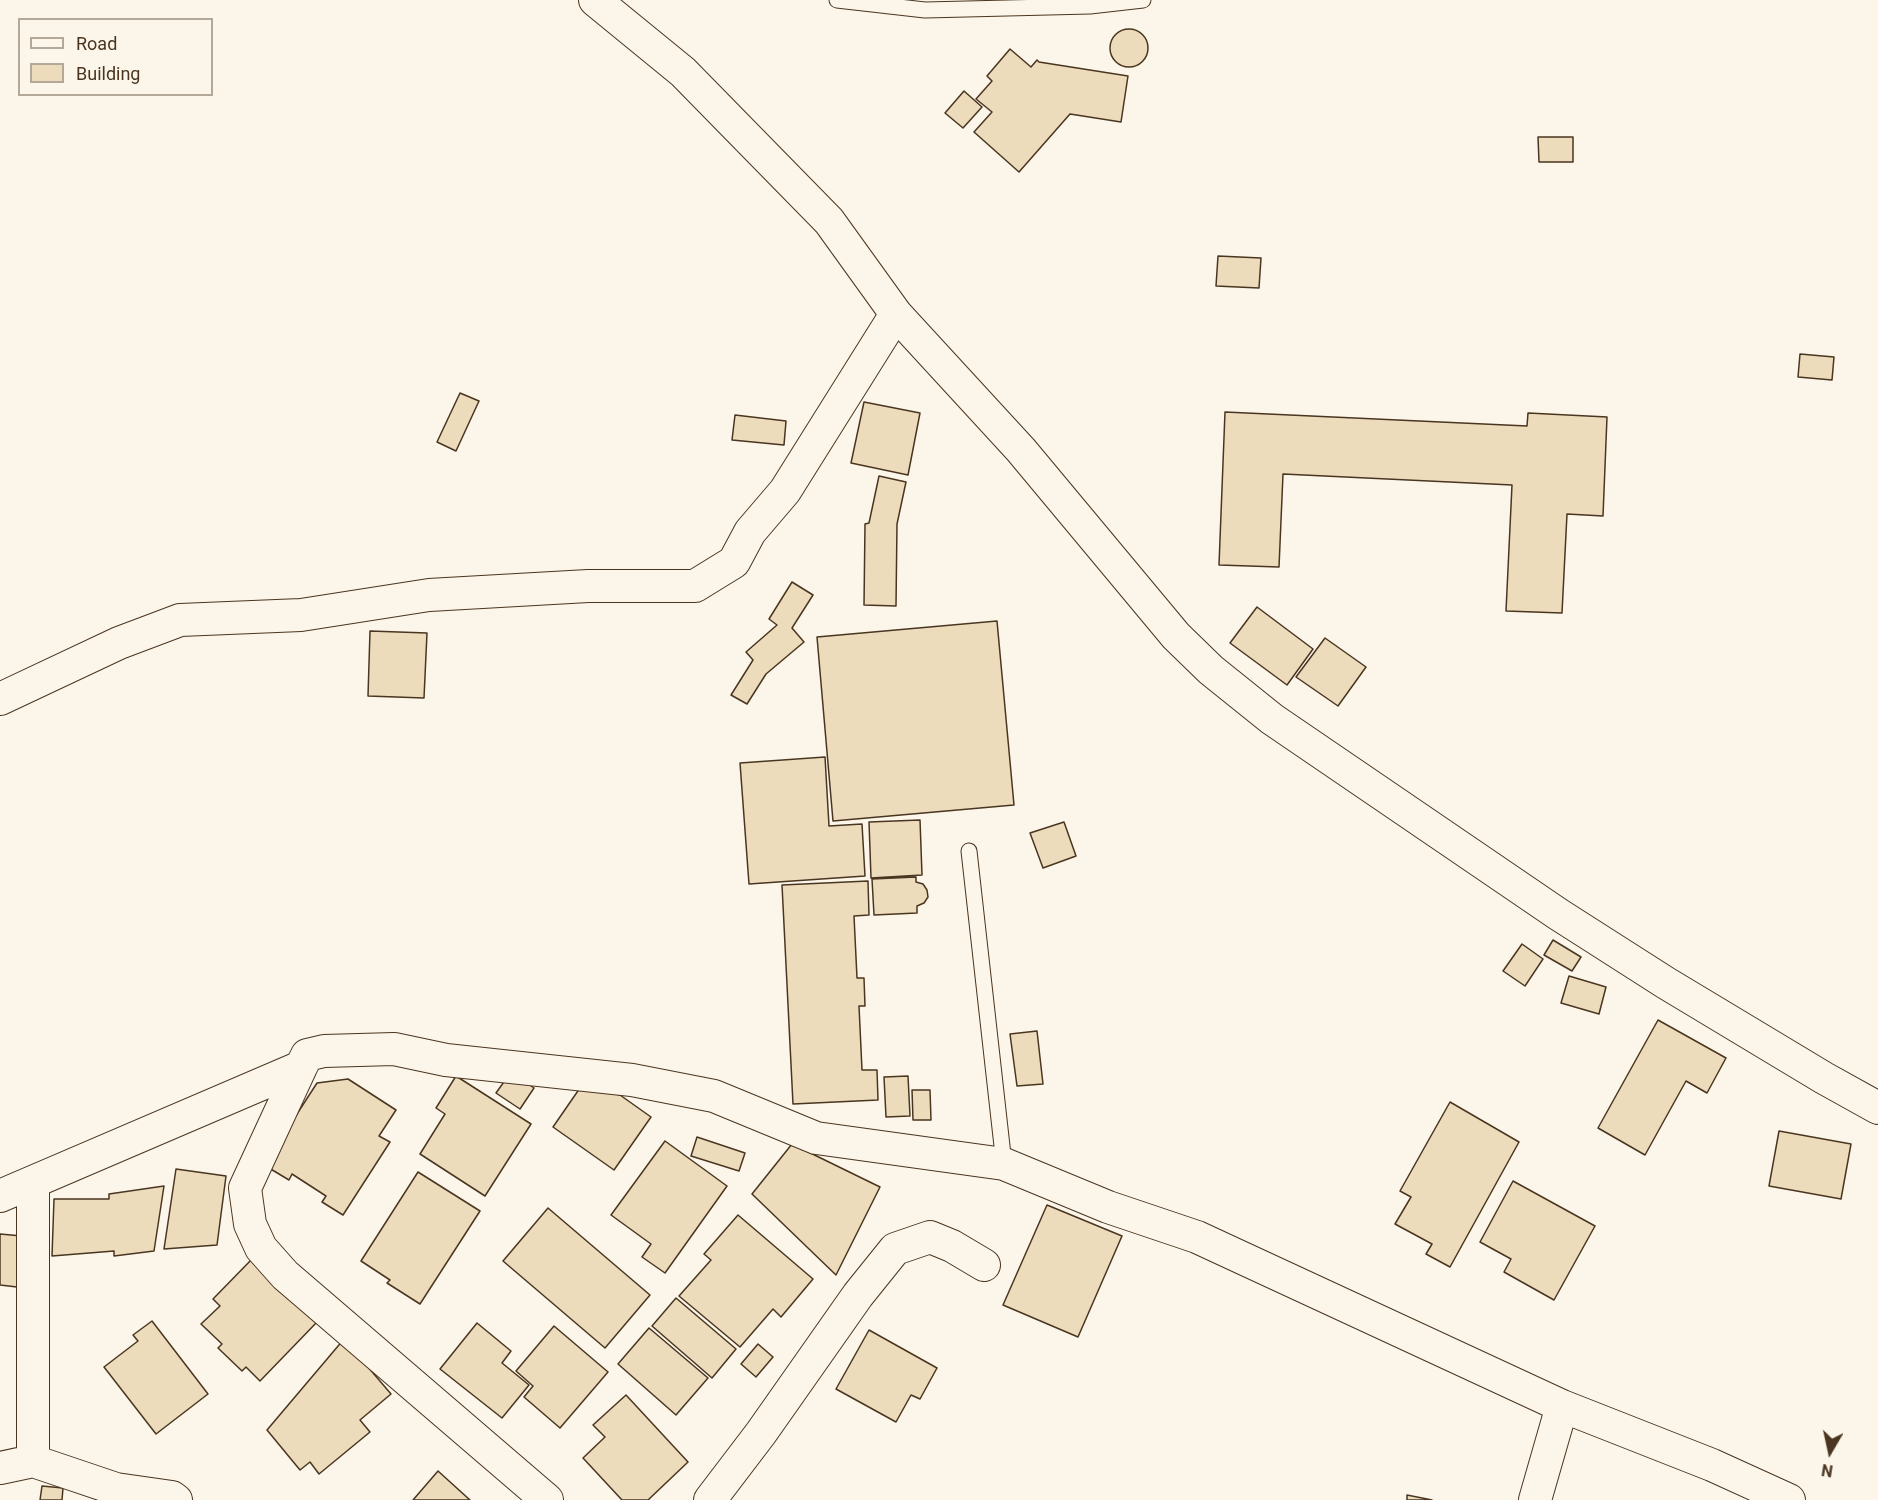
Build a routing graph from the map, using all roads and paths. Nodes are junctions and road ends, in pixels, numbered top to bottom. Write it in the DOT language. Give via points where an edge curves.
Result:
graph roads {
  1 [pos="595,0"];
  2 [pos="837,0"];
  3 [pos="1143,0"];
  4 [pos="896,314"];
  5 [pos="0,699"];
  6 [pos="969,851"];
  7 [pos="301,1067"];
  8 [pos="1878,1108"];
  9 [pos="1004,1164"];
  10 [pos="33,1184"];
  11 [pos="0,1196"];
  12 [pos="984,1265"];
  13 [pos="1562,1406"];
  14 [pos="33,1461"];
  15 [pos="0,1468"];
  16 [pos="176,1500"];
  17 [pos="547,1500"];
  18 [pos="710,1500"];
  19 [pos="1535,1500"];
  20 [pos="1789,1500"];
  1 -- 4 [label="street" via="683,72 821,212"];
  2 -- 3 [label="lane" via="925,10 1090,6"];
  4 -- 5 [label="street" via="785,491 750,532 734,562 695,586 588,586 429,595 300,615 180,620 119,643"];
  4 -- 8 [label="street" via="1021,450 1176,636 1211,670 1272,719 1558,914 1666,983"];
  6 -- 9 [label="lane"];
  7 -- 9 [label="street" via="307,1055 324,1051 394,1049 446,1060 632,1080 714,1096 816,1138"];
  7 -- 10 [label="street"];
  7 -- 17 [label="street" via="244,1188 250,1224 261,1248 285,1275"];
  9 -- 13 [label="street" via="1108,1207 1197,1237"];
  10 -- 11 [label="street"];
  10 -- 14 [label="street"];
  12 -- 18 [label="street" via="930,1237 895,1250"];
  13 -- 19 [label="street"];
  13 -- 20 [label="street"];
  14 -- 15 [label="street"];
  14 -- 16 [label="street" via="116,1489"];
}
